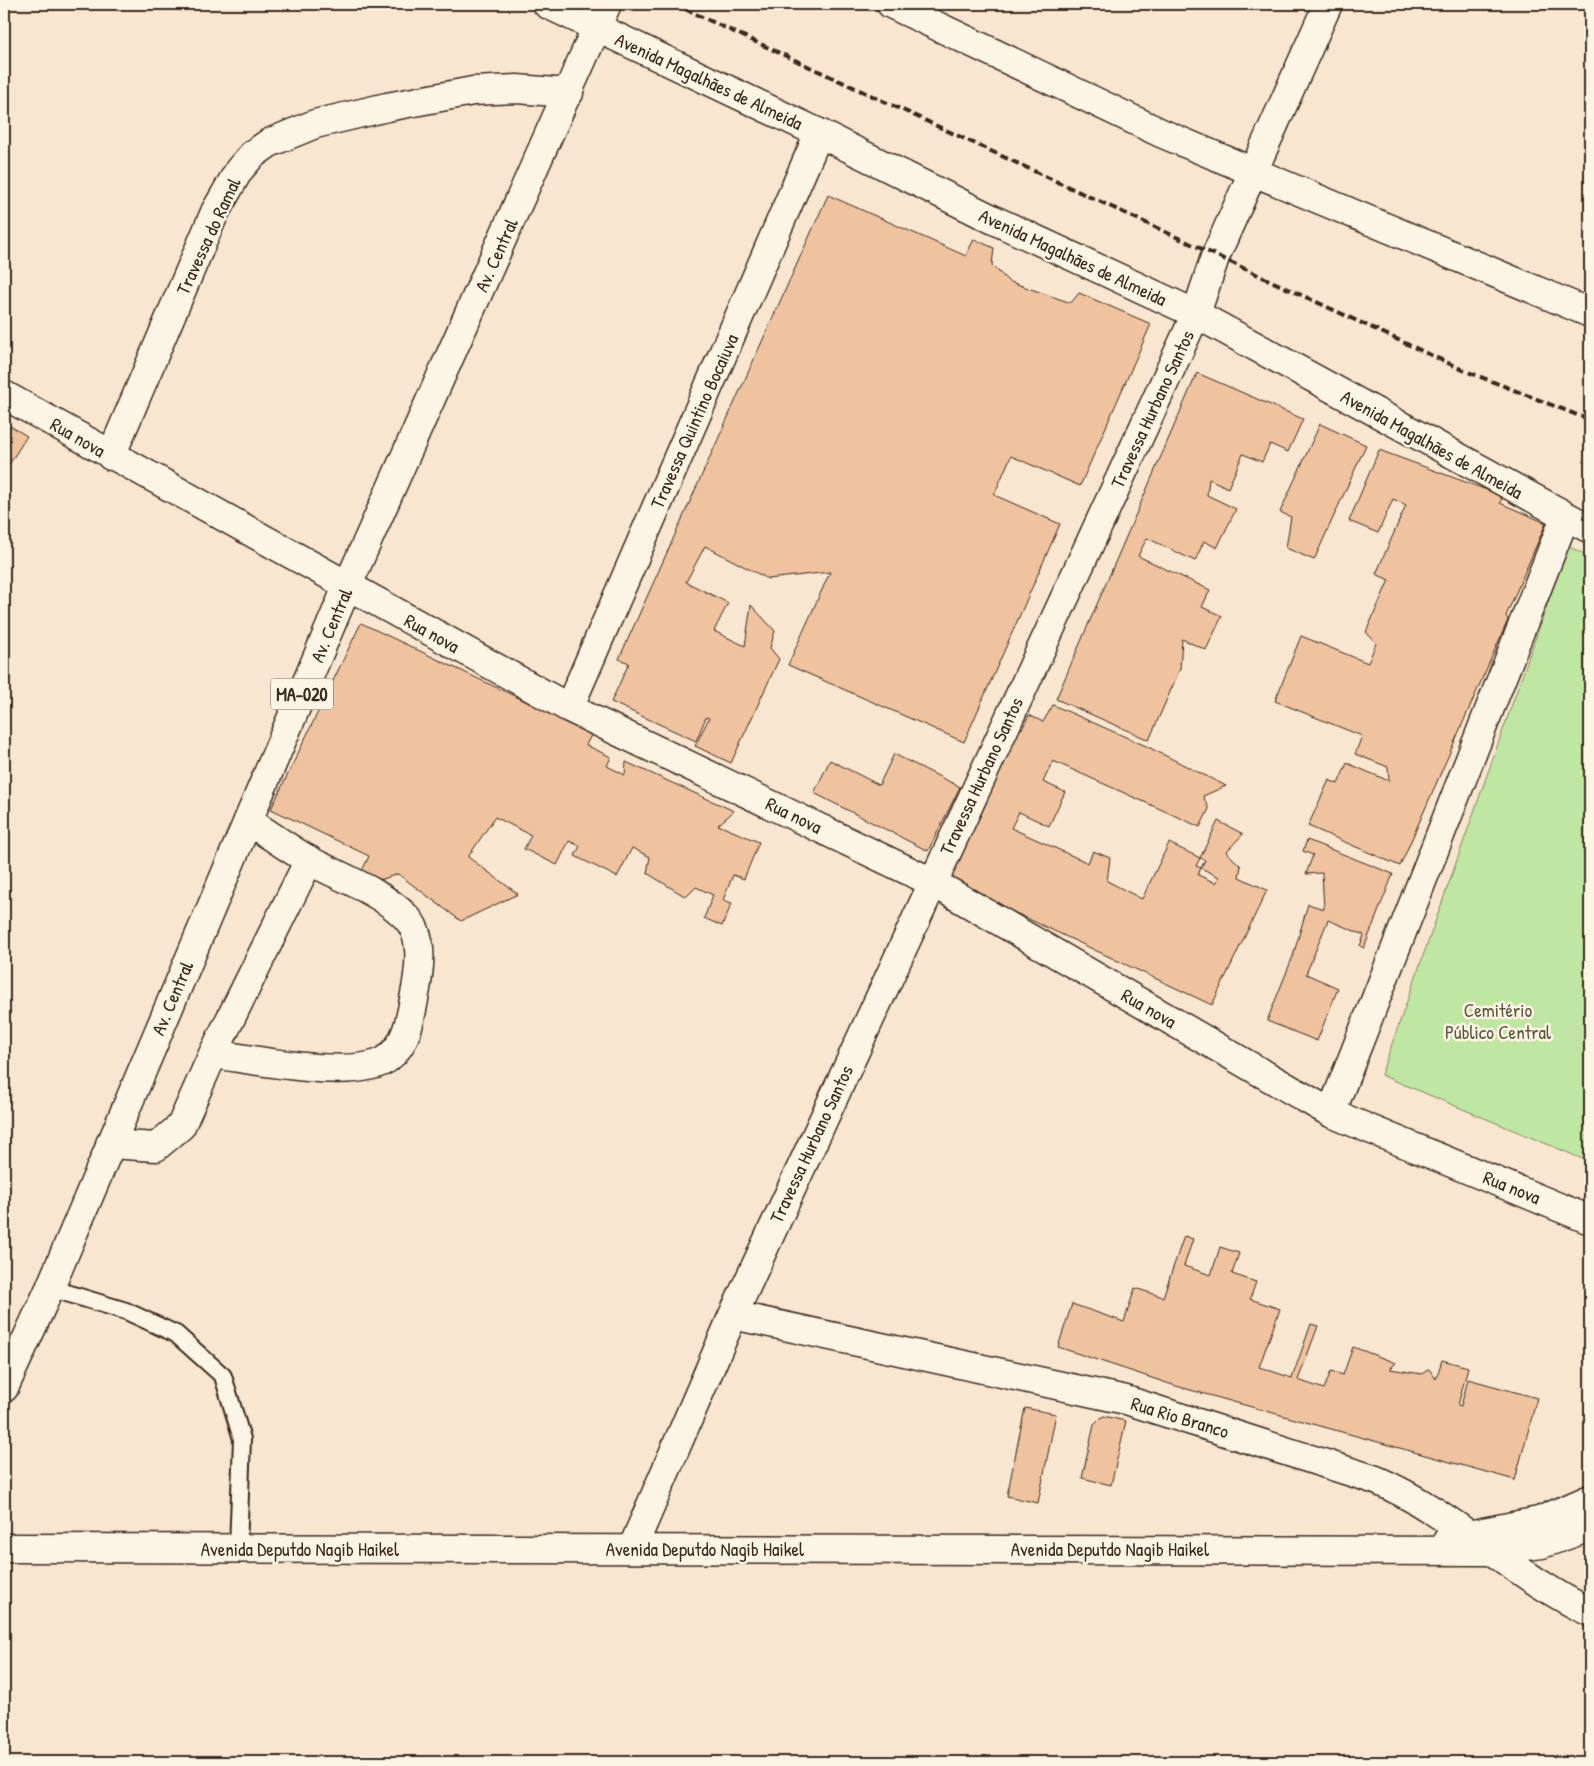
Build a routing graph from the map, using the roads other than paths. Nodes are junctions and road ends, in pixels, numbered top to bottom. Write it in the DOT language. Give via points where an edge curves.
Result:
graph roads {
  1 [pos="547,4"];
  2 [pos="891,4"];
  3 [pos="1328,4"];
  4 [pos="601,15"];
  5 [pos="569,92"];
  6 [pos="819,133"];
  7 [pos="1254,172"];
  8 [pos="1590,313"];
  9 [pos="1196,314"];
  10 [pos="4,395"];
  11 [pos="111,456"];
  12 [pos="1565,517"];
  13 [pos="1590,529"];
  14 [pos="347,587"];
  15 [pos="569,708"];
  16 [pos="248,821"];
  17 [pos="309,860"];
  18 [pos="932,882"];
  19 [pos="213,1054"];
  20 [pos="1330,1113"];
  21 [pos="110,1144"];
  22 [pos="1590,1220"];
  23 [pos="50,1288"];
  24 [pos="733,1315"];
  25 [pos="4,1388"];
  26 [pos="1590,1499"];
  27 [pos="1590,1527"];
  28 [pos="1479,1543"];
  29 [pos="4,1548"];
  30 [pos="238,1549"];
  31 [pos="632,1549"];
  32 [pos="1590,1612"];
  1 -- 4 [label="street, Avenida Magalhães de Almeida"];
  2 -- 7 [label="street" via="1161,133"];
  3 -- 7 [label="street, Travessa Hurbano Santos"];
  4 -- 5 [label="street, Av. Central / MA-020"];
  4 -- 6 [label="street, Avenida Magalhães de Almeida"];
  5 -- 11 [label="street, Travessa do Ramal" via="472,91 404,104 315,124 268,143 252,155 239,170 215,212"];
  5 -- 14 [label="street, Av. Central / MA-020"];
  6 -- 9 [label="street, Avenida Magalhães de Almeida" via="994,220"];
  6 -- 15 [label="street, Travessa Quintino Bocaiuva"];
  7 -- 8 [label="street"];
  7 -- 9 [label="street, Travessa Hurbano Santos" via="1215,256"];
  9 -- 12 [label="street, Avenida Magalhães de Almeida"];
  9 -- 18 [label="street, Travessa Hurbano Santos"];
  10 -- 11 [label="street, Rua nova"];
  11 -- 14 [label="street, Rua nova"];
  12 -- 13 [label="street, Avenida Magalhães de Almeida"];
  12 -- 20 [label="street"];
  14 -- 15 [label="street, Rua nova"];
  14 -- 16 [label="street, Av. Central / MA-020"];
  15 -- 18 [label="street, Rua nova"];
  16 -- 17 [label="street"];
  16 -- 21 [label="street, Av. Central / MA-020"];
  17 -- 19 [label="street"];
  17 -- 19 [label="street" via="386,901 406,916 415,928 420,959 410,1022 400,1044 388,1058 364,1068 336,1069"];
  18 -- 20 [label="street, Rua nova"];
  18 -- 24 [label="street, Travessa Hurbano Santos"];
  19 -- 21 [label="street" via="181,1126 169,1138 156,1147"];
  20 -- 22 [label="street, Rua nova"];
  21 -- 23 [label="street, Av. Central / MA-020"];
  23 -- 25 [label="street, Av. Central / MA-020"];
  23 -- 30 [label="lane" via="126,1311 176,1334 223,1376 242,1438"];
  24 -- 28 [label="street, Rua Rio Branco" via="1126,1400 1376,1480 1408,1494"];
  24 -- 31 [label="street, Travessa Hurbano Santos"];
  26 -- 28 [label="street"];
  27 -- 28 [label="street" via="1542,1544"];
  28 -- 31 [label="street, Avenida Deputdo Nagib Haikel" via="1407,1549"];
  28 -- 32 [label="street, Rua Rio Branco" via="1564,1599"];
  29 -- 30 [label="street, Avenida Deputdo Nagib Haikel"];
  30 -- 31 [label="street, Avenida Deputdo Nagib Haikel"];
}
